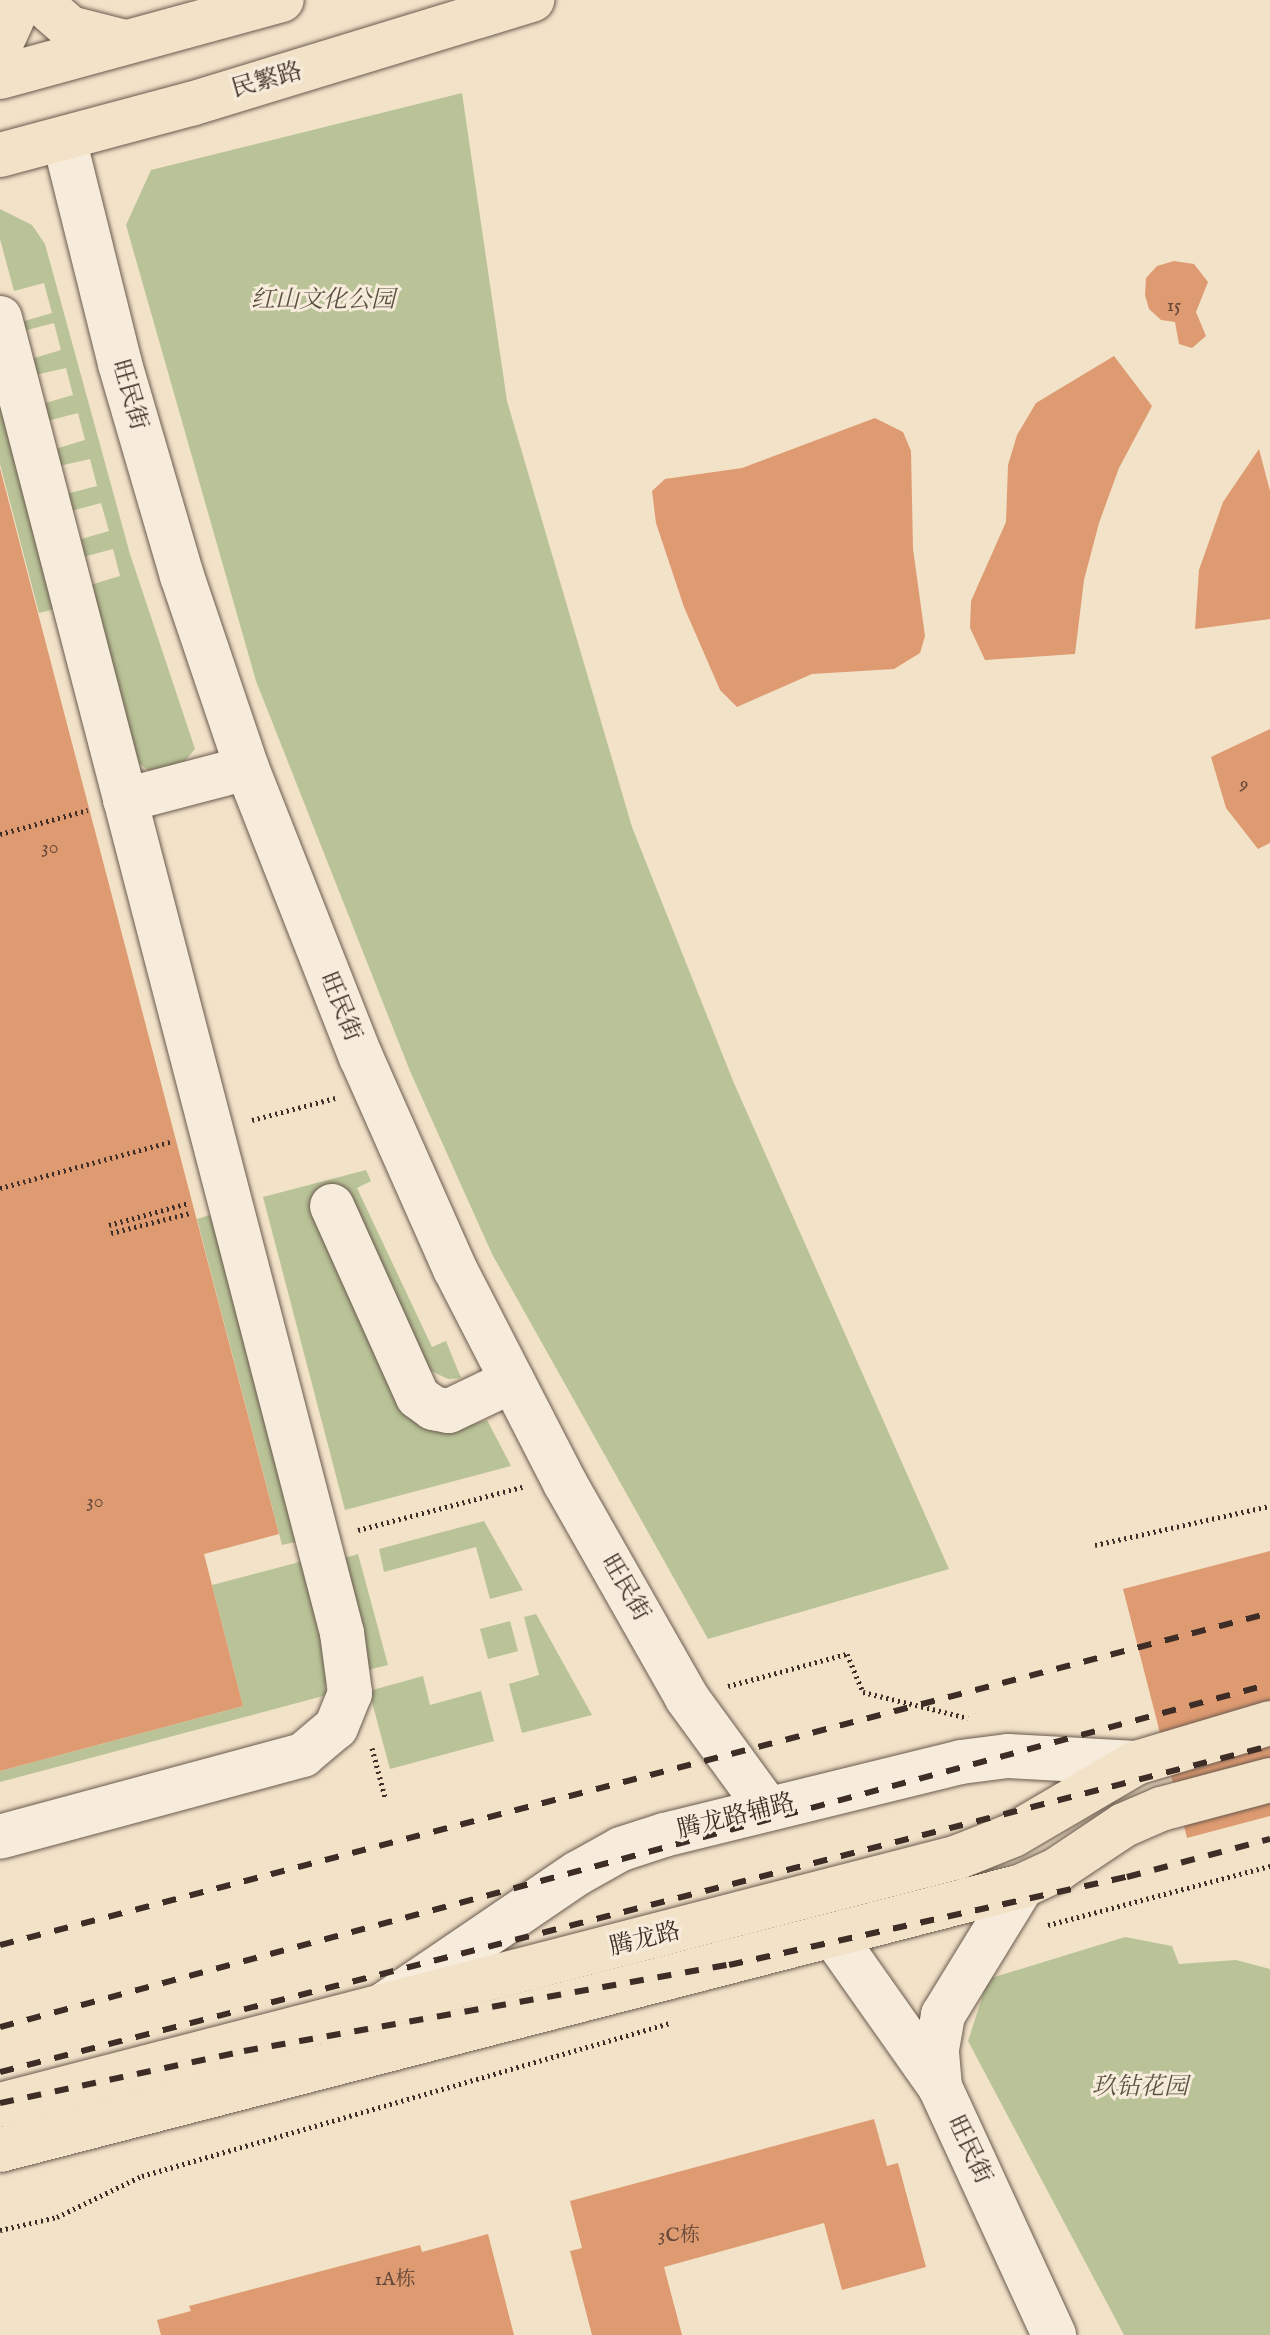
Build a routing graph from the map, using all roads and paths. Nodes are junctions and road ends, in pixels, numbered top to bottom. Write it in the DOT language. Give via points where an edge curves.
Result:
graph roads {
  1 [pos="21,0"];
  2 [pos="38,0"];
  3 [pos="282,0"];
  4 [pos="532,0"];
  5 [pos="125,42"];
  6 [pos="0,46"];
  7 [pos="0,77"];
  8 [pos="64,139"];
  9 [pos="0,155"];
  10 [pos="0,318"];
  11 [pos="247,768"];
  12 [pos="125,800"];
  13 [pos="0,834"];
  14 [pos="342,1096"];
  15 [pos="211,1131"];
  16 [pos="0,1188"];
  17 [pos="193,1202"];
  18 [pos="332,1206"];
  19 [pos="195,1211"];
  20 [pos="109,1225"];
  21 [pos="111,1233"];
  22 [pos="512,1381"];
  23 [pos="530,1485"];
  24 [pos="1270,1506"];
  25 [pos="318,1541"];
  26 [pos="1095,1545"];
  27 [pos="713,1690"];
  28 [pos="974,1719"];
  29 [pos="1270,1723"];
  30 [pos="1136,1763"];
  31 [pos="1270,1780"];
  32 [pos="768,1809"];
  33 [pos="0,1837"];
  34 [pos="1270,1866"];
  35 [pos="1022,1886"];
  36 [pos="1036,1929"];
  37 [pos="835,1938"];
  38 [pos="379,2008"];
  39 [pos="679,2021"];
  40 [pos="940,2087"];
  41 [pos="8,2098"];
  42 [pos="0,2150"];
  43 [pos="0,2230"];
  44 [pos="1054,2335"];
  1 -- 6 [label="main road"];
  2 -- 5 [label="main road" via="70,28"];
  3 -- 5 [label="main road"];
  4 -- 8 [label="main road, 民繁路"];
  5 -- 7 [label="main road"];
  8 -- 9 [label="main road, 民繁路"];
  8 -- 11 [label="street, 旺民街" via="124,379 182,576"];
  10 -- 12 [label="street"];
  11 -- 12 [label="street"];
  11 -- 22 [label="street, 旺民街" via="361,1057 455,1269"];
  12 -- 13 [label="path"];
  12 -- 15 [label="street"];
  14 -- 15 [label="path"];
  15 -- 16 [label="path"];
  15 -- 25 [label="street"];
  17 -- 20 [label="path"];
  18 -- 22 [label="street" via="418,1397 449,1411"];
  19 -- 21 [label="path"];
  22 -- 32 [label="street, 旺民街" via="687,1698"];
  23 -- 25 [label="path"];
  24 -- 26 [label="path"];
  25 -- 33 [label="street" via="342,1633 350,1693 336,1727 320,1744 285,1761"];
  27 -- 28 [label="path" via="847,1654 863,1692"];
  29 -- 30 [label="main road, 腾龙路"];
  30 -- 32 [label="street, 腾龙路辅路" via="992,1758"];
  30 -- 38 [label="main road, 腾龙路" via="1013,1835 958,1857"];
  31 -- 35 [label="main road, 腾龙路" via="1137,1819"];
  32 -- 38 [label="street, 腾龙路辅路" via="621,1849"];
  34 -- 36 [label="path"];
  35 -- 37 [label="main road, 腾龙路"];
  35 -- 40 [label="street" via="943,2015 937,2049"];
  37 -- 40 [label="street, 旺民街"];
  37 -- 42 [label="main road, 腾龙路"];
  38 -- 41 [label="main road, 腾龙路"];
  39 -- 43 [label="path" via="142,2176 57,2217"];
  40 -- 44 [label="street, 旺民街"];
}
